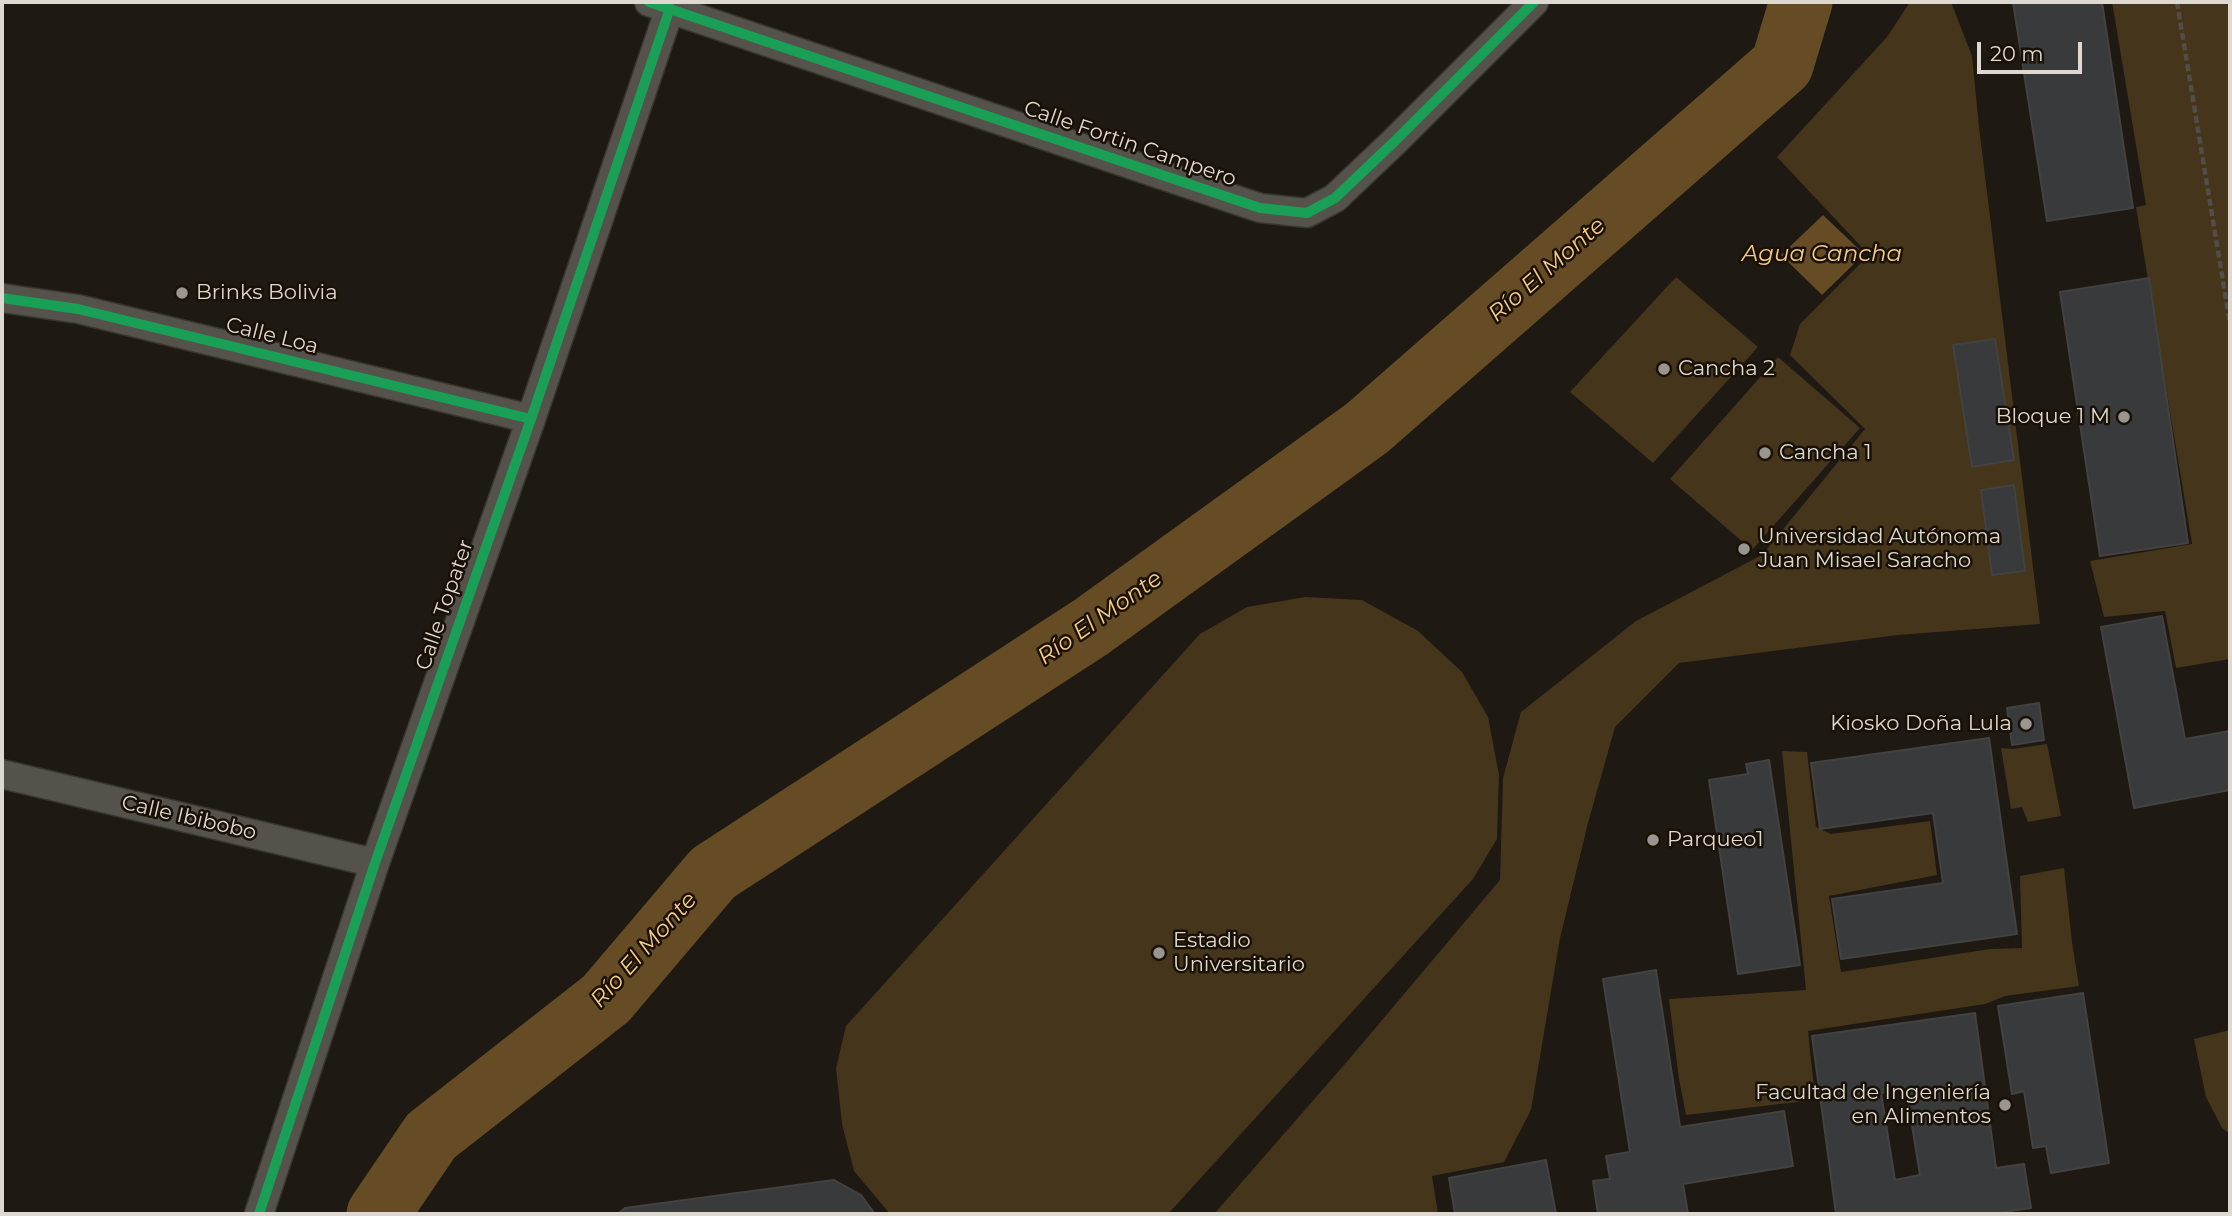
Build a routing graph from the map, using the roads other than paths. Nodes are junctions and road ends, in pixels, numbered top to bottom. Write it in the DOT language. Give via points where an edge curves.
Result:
graph roads {
  1 [pos="1534,2"];
  2 [pos="659,5"];
  3 [pos="2,298"];
  4 [pos="531,419"];
  5 [pos="2,774"];
  6 [pos="375,863"];
  7 [pos="259,1214"];
  1 -- 2 [label="street, Calle Fortin Campero" via="1335,198 1307,213 1260,208"];
  2 -- 4 [label="street, Calle Topater"];
  3 -- 4 [label="street, Calle Loa" via="78,309"];
  4 -- 6 [label="street, Calle Topater"];
  5 -- 6 [label="street, Calle Ibibobo"];
  6 -- 7 [label="street, Calle Topater"];
}
